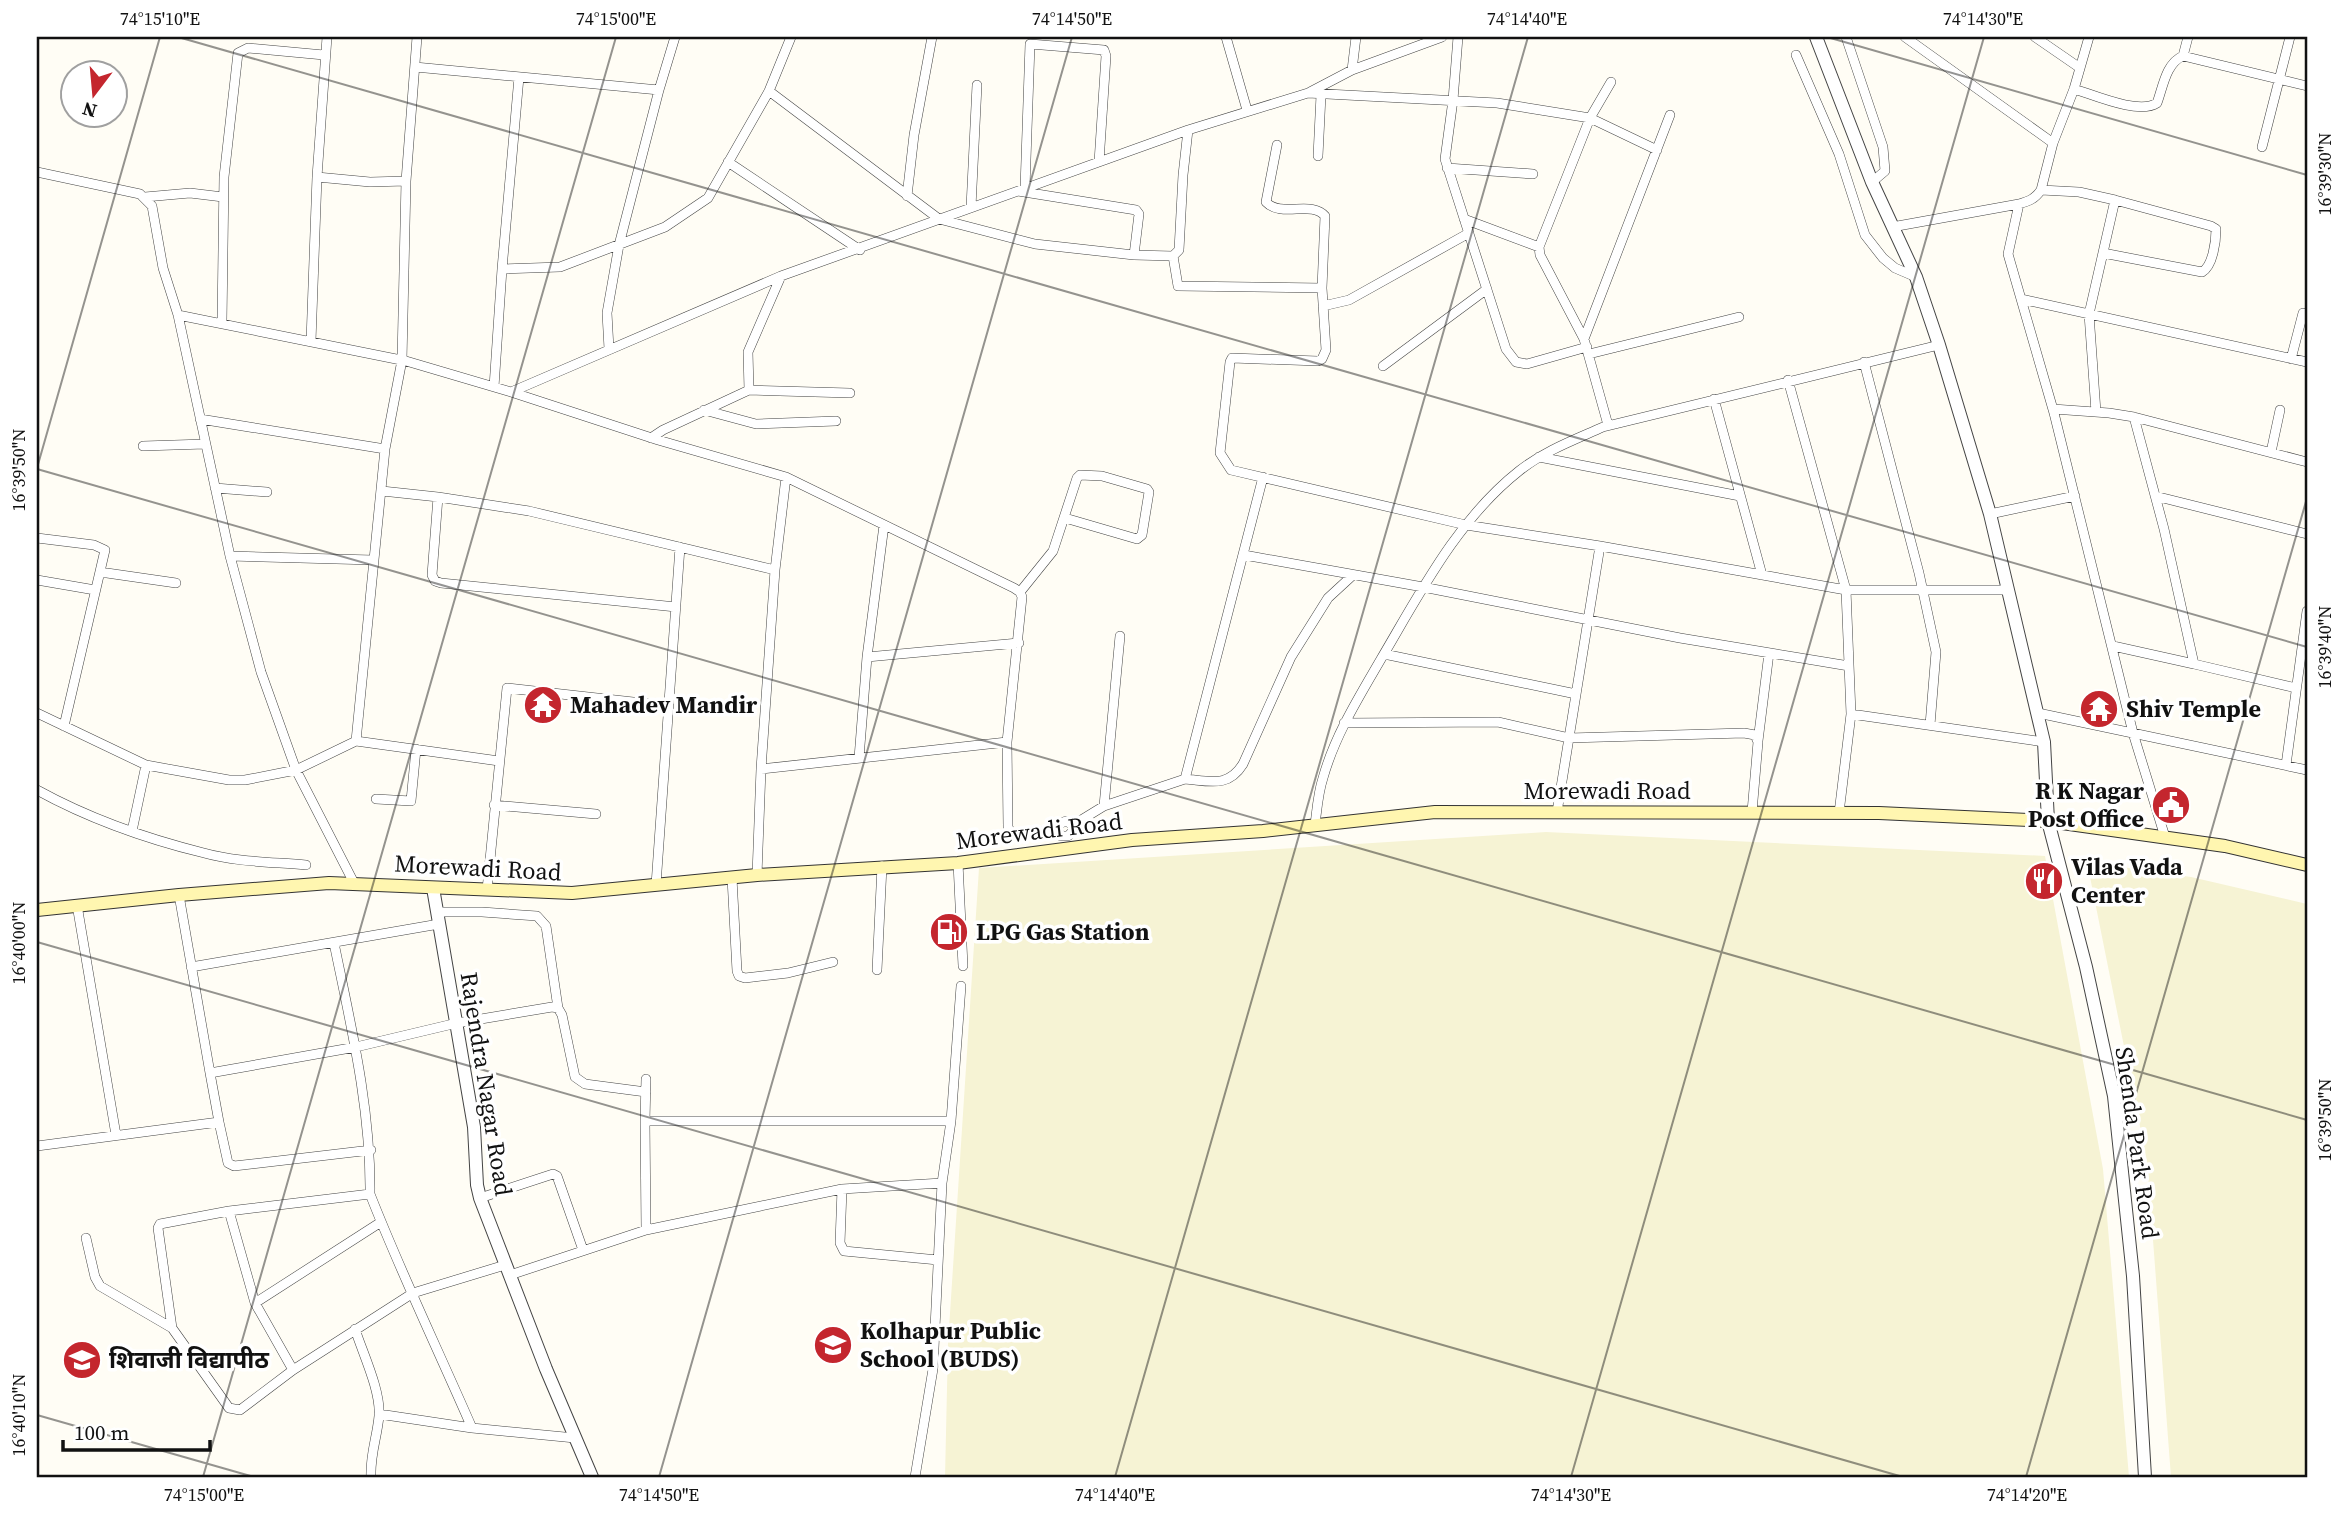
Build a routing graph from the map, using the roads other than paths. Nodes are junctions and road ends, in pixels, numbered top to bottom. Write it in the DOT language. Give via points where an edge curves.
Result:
graph roads {
  1 [pos="327,37"];
  2 [pos="417,37"];
  3 [pos="675,37"];
  4 [pos="791,37"];
  5 [pos="932,37"];
  6 [pos="1226,37"];
  7 [pos="1356,37"];
  8 [pos="1442,37"];
  9 [pos="1458,37"];
  10 [pos="1816,37"];
  11 [pos="1846,37"];
  12 [pos="1905,37"];
  13 [pos="2035,37"];
  14 [pos="2089,37"];
  15 [pos="2188,37"];
  16 [pos="2290,37"];
  17 [pos="1030,40"];
  18 [pos="1423,40"];
  19 [pos="324,55"];
  20 [pos="1796,55"];
  21 [pos="2183,55"];
  22 [pos="415,67"];
  23 [pos="2080,68"];
  24 [pos="1352,70"];
  25 [pos="519,77"];
  26 [pos="2279,80"];
  27 [pos="1611,82"];
  28 [pos="977,85"];
  29 [pos="2307,86"];
  30 [pos="2074,89"];
  31 [pos="659,90"];
  32 [pos="769,91"];
  33 [pos="1308,93"];
  34 [pos="1321,95"];
  35 [pos="1453,100"];
  36 [pos="1247,110"];
  37 [pos="1670,115"];
  38 [pos="1590,118"];
  39 [pos="1188,130"];
  40 [pos="2053,143"];
  41 [pos="1277,145"];
  42 [pos="2262,147"];
  43 [pos="1657,150"];
  44 [pos="1318,156"];
  45 [pos="728,162"];
  46 [pos="1099,162"];
  47 [pos="1447,168"];
  48 [pos="37,172"];
  49 [pos="1533,174"];
  50 [pos="317,177"];
  51 [pos="406,181"];
  52 [pos="1872,182"];
  53 [pos="1020,189"];
  54 [pos="2041,190"];
  55 [pos="907,196"];
  56 [pos="145,197"];
  57 [pos="223,197"];
  58 [pos="2115,200"];
  59 [pos="2019,204"];
  60 [pos="971,207"];
  61 [pos="939,219"];
  62 [pos="1464,219"];
  63 [pos="1892,227"];
  64 [pos="1469,233"];
  65 [pos="619,245"];
  66 [pos="1539,247"];
  67 [pos="860,250"];
  68 [pos="2103,253"];
  69 [pos="1134,255"];
  70 [pos="1173,256"];
  71 [pos="502,269"];
  72 [pos="781,276"];
  73 [pos="1916,277"];
  74 [pos="1322,288"];
  75 [pos="1487,289"];
  76 [pos="2021,299"];
  77 [pos="1323,306"];
  78 [pos="2303,313"];
  79 [pos="2089,314"];
  80 [pos="178,316"];
  81 [pos="1739,317"];
  82 [pos="222,322"];
  83 [pos="311,341"];
  84 [pos="1939,345"];
  85 [pos="1587,347"];
  86 [pos="609,349"];
  87 [pos="2291,359"];
  88 [pos="402,360"];
  89 [pos="1864,362"];
  90 [pos="2307,362"];
  91 [pos="1384,366"];
  92 [pos="1788,380"];
  93 [pos="494,387"];
  94 [pos="749,390"];
  95 [pos="511,391"];
  96 [pos="850,393"];
  97 [pos="1714,399"];
  98 [pos="2053,409"];
  99 [pos="704,410"];
  100 [pos="2280,410"];
  101 [pos="2096,412"];
  102 [pos="2134,417"];
  103 [pos="200,419"];
  104 [pos="836,421"];
  105 [pos="1608,425"];
  106 [pos="651,438"];
  107 [pos="205,444"];
  108 [pos="143,446"];
  109 [pos="384,449"];
  110 [pos="2271,452"];
  111 [pos="1539,457"];
  112 [pos="2307,461"];
  113 [pos="786,477"];
  114 [pos="1263,477"];
  115 [pos="215,488"];
  116 [pos="382,491"];
  117 [pos="267,492"];
  118 [pos="438,496"];
  119 [pos="1740,496"];
  120 [pos="2075,496"];
  121 [pos="2155,496"];
  122 [pos="1990,514"];
  123 [pos="1065,518"];
  124 [pos="884,525"];
  125 [pos="1466,525"];
  126 [pos="2307,534"];
  127 [pos="37,538"];
  128 [pos="1600,546"];
  129 [pos="680,547"];
  130 [pos="1244,555"];
  131 [pos="230,556"];
  132 [pos="373,560"];
  133 [pos="775,570"];
  134 [pos="100,572"];
  135 [pos="1353,575"];
  136 [pos="1762,575"];
  137 [pos="37,580"];
  138 [pos="176,583"];
  139 [pos="1423,587"];
  140 [pos="95,590"];
  141 [pos="1846,590"];
  142 [pos="2008,590"];
  143 [pos="1923,591"];
  144 [pos="1020,592"];
  145 [pos="676,607"];
  146 [pos="2307,611"];
  147 [pos="1588,620"];
  148 [pos="1120,636"];
  149 [pos="1019,643"];
  150 [pos="2113,646"];
  151 [pos="1769,653"];
  152 [pos="1384,654"];
  153 [pos="867,657"];
  154 [pos="2194,664"];
  155 [pos="1849,666"];
  156 [pos="2296,688"];
  157 [pos="1576,694"];
  158 [pos="669,706"];
  159 [pos="37,713"];
  160 [pos="2038,713"];
  161 [pos="1851,714"];
  162 [pos="1345,723"];
  163 [pos="1930,725"];
  164 [pos="64,726"];
  165 [pos="2133,733"];
  166 [pos="1569,738"];
  167 [pos="356,741"];
  168 [pos="1007,742"];
  169 [pos="1758,742"];
  170 [pos="2044,742"];
  171 [pos="416,749"];
  172 [pos="859,758"];
  173 [pos="499,761"];
  174 [pos="146,765"];
  175 [pos="2286,765"];
  176 [pos="761,769"];
  177 [pos="2307,770"];
  178 [pos="296,771"];
  179 [pos="1185,779"];
  180 [pos="37,790"];
  181 [pos="376,799"];
  182 [pos="494,805"];
  183 [pos="1104,806"];
  184 [pos="1557,812"];
  185 [pos="1752,812"];
  186 [pos="1839,813"];
  187 [pos="596,814"];
  188 [pos="2048,821"];
  189 [pos="1073,825"];
  190 [pos="1315,825"];
  191 [pos="1058,830"];
  192 [pos="132,831"];
  193 [pos="2165,837"];
  194 [pos="1070,842"];
  195 [pos="958,863"];
  196 [pos="306,865"];
  197 [pos="2307,865"];
  198 [pos="882,866"];
  199 [pos="757,875"];
  200 [pos="732,878"];
  201 [pos="354,883"];
  202 [pos="656,885"];
  203 [pos="433,888"];
  204 [pos="486,890"];
  205 [pos="179,895"];
  206 [pos="77,905"];
  207 [pos="37,910"];
  208 [pos="438,918"];
  209 [pos="334,943"];
  210 [pos="833,962"];
  211 [pos="962,966"];
  212 [pos="191,967"];
  213 [pos="877,970"];
  214 [pos="961,986"];
  215 [pos="558,1008"];
  216 [pos="457,1023"];
  217 [pos="356,1047"];
  218 [pos="209,1073"];
  219 [pos="646,1079"];
  220 [pos="646,1092"];
  221 [pos="645,1121"];
  222 [pos="951,1121"];
  223 [pos="219,1122"];
  224 [pos="116,1135"];
  225 [pos="37,1146"];
  226 [pos="371,1150"];
  227 [pos="942,1183"];
  228 [pos="842,1189"];
  229 [pos="370,1194"];
  230 [pos="480,1198"];
  231 [pos="229,1212"];
  232 [pos="381,1222"];
  233 [pos="646,1230"];
  234 [pos="86,1238"];
  235 [pos="583,1250"];
  236 [pos="938,1260"];
  237 [pos="508,1270"];
  238 [pos="413,1293"];
  239 [pos="255,1303"];
  240 [pos="172,1328"];
  241 [pos="355,1329"];
  242 [pos="293,1370"];
  243 [pos="379,1414"];
  244 [pos="472,1428"];
  245 [pos="575,1437"];
  246 [pos="371,1477"];
  247 [pos="592,1477"];
  248 [pos="915,1477"];
  249 [pos="2145,1477"];
  1 -- 19 [label="street"];
  2 -- 22 [label="street"];
  3 -- 31 [label="street"];
  4 -- 32 [label="street"];
  5 -- 55 [label="street"];
  6 -- 36 [label="street"];
  7 -- 24 [label="street"];
  8 -- 18 [label="street"];
  9 -- 35 [label="street"];
  10 -- 52 [label="street, Shenda Park Road"];
  11 -- 52 [label="street" via="1885,160 1882,176"];
  12 -- 40 [label="street"];
  13 -- 23 [label="street"];
  14 -- 23 [label="street"];
  15 -- 21 [label="street"];
  16 -- 26 [label="street"];
  17 -- 46 [label="street" via="1104,50"];
  17 -- 53 [label="street"];
  18 -- 24 [label="street"];
  19 -- 50 [label="street"];
  19 -- 57 [label="street" via="248,48 238,52"];
  20 -- 73 [label="street" via="1839,154 1865,235 1882,258"];
  21 -- 26 [label="street"];
  21 -- 30 [label="street" via="2171,64 2157,103 2151,107 2135,107"];
  22 -- 25 [label="street"];
  22 -- 51 [label="street"];
  23 -- 30 [label="street"];
  24 -- 33 [label="street"];
  25 -- 31 [label="street"];
  25 -- 71 [label="street"];
  26 -- 29 [label="street"];
  26 -- 42 [label="street"];
  27 -- 38 [label="street"];
  28 -- 60 [label="street"];
  30 -- 40 [label="street"];
  31 -- 65 [label="street"];
  32 -- 45 [label="street"];
  32 -- 55 [label="street"];
  33 -- 34 [label="street"];
  33 -- 36 [label="street"];
  34 -- 35 [label="street"];
  34 -- 44 [label="street"];
  35 -- 38 [label="street"];
  35 -- 47 [label="street" via="1445,148"];
  36 -- 39 [label="street"];
  37 -- 43 [label="street"];
  38 -- 43 [label="street"];
  38 -- 66 [label="street"];
  39 -- 46 [label="street"];
  39 -- 70 [label="street" via="1179,250"];
  40 -- 54 [label="street"];
  41 -- 74 [label="street" via="1266,202 1278,209 1317,211 1325,216"];
  43 -- 85 [label="street"];
  45 -- 65 [label="street" via="709,198 665,227"];
  45 -- 67 [label="street"];
  46 -- 53 [label="street"];
  47 -- 49 [label="street"];
  47 -- 62 [label="street"];
  48 -- 56 [label="street"];
  50 -- 51 [label="street"];
  50 -- 83 [label="street"];
  51 -- 88 [label="street"];
  52 -- 63 [label="street, Shenda Park Road"];
  53 -- 60 [label="street"];
  53 -- 69 [label="street" via="1136,210"];
  54 -- 58 [label="street"];
  54 -- 59 [label="street" via="2031,201"];
  55 -- 61 [label="street"];
  56 -- 57 [label="street" via="190,193"];
  56 -- 80 [label="street" via="152,206 163,268"];
  57 -- 82 [label="street"];
  58 -- 68 [label="street"];
  58 -- 68 [label="street" via="2216,229 2210,264 2202,272"];
  59 -- 63 [label="street"];
  59 -- 76 [label="street" via="2008,254"];
  60 -- 61 [label="street"];
  61 -- 67 [label="street"];
  61 -- 69 [label="street" via="1035,243"];
  62 -- 64 [label="street"];
  62 -- 66 [label="street"];
  63 -- 73 [label="street, Shenda Park Road"];
  64 -- 75 [label="street"];
  64 -- 77 [label="street" via="1349,300"];
  65 -- 71 [label="street" via="560,267"];
  65 -- 86 [label="street" via="607,313"];
  66 -- 85 [label="street"];
  67 -- 72 [label="street"];
  68 -- 79 [label="street"];
  69 -- 70 [label="street"];
  70 -- 74 [label="street" via="1178,286"];
  71 -- 93 [label="street"];
  72 -- 86 [label="street"];
  72 -- 94 [label="street" via="748,352"];
  73 -- 84 [label="street, Shenda Park Road"];
  74 -- 77 [label="street"];
  75 -- 85 [label="street" via="1506,349 1516,362 1527,364"];
  75 -- 91 [label="street"];
  76 -- 79 [label="street"];
  76 -- 98 [label="street"];
  77 -- 114 [label="street" via="1326,350 1322,359 1232,358 1230,362 1220,453 1230,470"];
  78 -- 87 [label="street"];
  79 -- 87 [label="street"];
  79 -- 101 [label="street"];
  80 -- 82 [label="street"];
  80 -- 103 [label="street"];
  81 -- 85 [label="street"];
  82 -- 83 [label="street"];
  83 -- 88 [label="street"];
  84 -- 89 [label="street"];
  84 -- 122 [label="street, Shenda Park Road"];
  85 -- 105 [label="street"];
  86 -- 95 [label="street"];
  87 -- 90 [label="street"];
  88 -- 93 [label="street"];
  88 -- 109 [label="street"];
  89 -- 92 [label="street"];
  89 -- 143 [label="street"];
  92 -- 97 [label="street"];
  92 -- 141 [label="street"];
  93 -- 95 [label="street"];
  94 -- 96 [label="street"];
  94 -- 99 [label="street"];
  95 -- 106 [label="street"];
  97 -- 105 [label="street"];
  97 -- 119 [label="street"];
  98 -- 101 [label="street"];
  98 -- 120 [label="street"];
  99 -- 104 [label="street" via="756,424"];
  99 -- 106 [label="street"];
  100 -- 110 [label="street"];
  101 -- 102 [label="street"];
  102 -- 110 [label="street"];
  102 -- 121 [label="street"];
  103 -- 107 [label="street"];
  103 -- 109 [label="street"];
  105 -- 111 [label="street"];
  106 -- 113 [label="street"];
  107 -- 108 [label="street"];
  107 -- 115 [label="street"];
  109 -- 116 [label="street"];
  110 -- 112 [label="street"];
  111 -- 119 [label="street"];
  111 -- 125 [label="street" via="1489,498"];
  113 -- 124 [label="street"];
  113 -- 133 [label="street"];
  114 -- 125 [label="street"];
  114 -- 130 [label="street"];
  115 -- 117 [label="street"];
  115 -- 131 [label="street"];
  116 -- 118 [label="street"];
  116 -- 132 [label="street"];
  118 -- 129 [label="street" via="530,511"];
  118 -- 145 [label="street" via="435,581"];
  119 -- 136 [label="street"];
  120 -- 122 [label="street"];
  120 -- 150 [label="street"];
  121 -- 126 [label="street"];
  121 -- 154 [label="street"];
  122 -- 142 [label="street, Shenda Park Road"];
  123 -- 123 [label="street" via="1137,539 1142,535 1149,492 1102,476 1080,475"];
  123 -- 144 [label="street" via="1053,551"];
  124 -- 144 [label="street"];
  124 -- 153 [label="street"];
  125 -- 128 [label="street"];
  125 -- 139 [label="street"];
  127 -- 134 [label="street" via="103,548"];
  128 -- 136 [label="street"];
  128 -- 147 [label="street"];
  129 -- 133 [label="street"];
  129 -- 145 [label="street"];
  130 -- 135 [label="street"];
  130 -- 179 [label="street"];
  131 -- 132 [label="street"];
  131 -- 178 [label="street" via="261,673"];
  132 -- 167 [label="street"];
  133 -- 176 [label="street"];
  134 -- 138 [label="street"];
  134 -- 140 [label="street"];
  135 -- 139 [label="street"];
  135 -- 179 [label="street" via="1328,598 1291,657 1235,776 1224,782"];
  136 -- 141 [label="street"];
  137 -- 140 [label="street"];
  139 -- 147 [label="street"];
  139 -- 152 [label="street"];
  140 -- 164 [label="street"];
  141 -- 143 [label="street"];
  141 -- 155 [label="street"];
  142 -- 143 [label="street"];
  142 -- 160 [label="street, Shenda Park Road"];
  143 -- 163 [label="street" via="1936,652"];
  144 -- 149 [label="street"];
  145 -- 158 [label="street"];
  146 -- 156 [label="street"];
  147 -- 151 [label="street"];
  147 -- 157 [label="street"];
  148 -- 183 [label="street"];
  149 -- 153 [label="street"];
  149 -- 168 [label="street"];
  150 -- 154 [label="street"];
  150 -- 165 [label="street"];
  151 -- 155 [label="street"];
  151 -- 169 [label="street"];
  152 -- 157 [label="street"];
  152 -- 162 [label="street"];
  153 -- 172 [label="street"];
  154 -- 156 [label="street"];
  155 -- 161 [label="street"];
  156 -- 175 [label="street"];
  157 -- 166 [label="street"];
  158 -- 173 [label="street" via="507,688"];
  158 -- 202 [label="street"];
  159 -- 164 [label="street"];
  160 -- 165 [label="street"];
  160 -- 170 [label="street, Shenda Park Road"];
  161 -- 163 [label="street"];
  161 -- 186 [label="street"];
  162 -- 166 [label="street" via="1498,722"];
  162 -- 190 [label="street" via="1323,778"];
  163 -- 170 [label="street"];
  164 -- 174 [label="street"];
  165 -- 175 [label="street"];
  165 -- 193 [label="street"];
  166 -- 169 [label="street" via="1744,733 1755,734"];
  166 -- 184 [label="street"];
  167 -- 171 [label="street"];
  167 -- 178 [label="street"];
  168 -- 172 [label="street"];
  168 -- 191 [label="street" via="1010,831"];
  169 -- 185 [label="street"];
  170 -- 188 [label="street, Shenda Park Road"];
  171 -- 173 [label="street"];
  171 -- 181 [label="street" via="411,801"];
  172 -- 176 [label="street"];
  173 -- 182 [label="street"];
  174 -- 178 [label="street" via="229,780"];
  174 -- 192 [label="street"];
  175 -- 177 [label="street"];
  176 -- 199 [label="street"];
  178 -- 201 [label="street"];
  179 -- 183 [label="street"];
  180 -- 192 [label="street"];
  182 -- 187 [label="street"];
  182 -- 204 [label="street"];
  183 -- 189 [label="street"];
  184 -- 185 [label="main road, Morewadi Road"];
  184 -- 190 [label="main road, Morewadi Road" via="1436,812"];
  185 -- 186 [label="main road, Morewadi Road"];
  186 -- 188 [label="main road, Morewadi Road"];
  188 -- 193 [label="main road, Morewadi Road"];
  188 -- 249 [label="street, Shenda Park Road" via="2114,1096 2133,1276"];
  189 -- 191 [label="street" via="1062,822"];
  189 -- 194 [label="street"];
  190 -- 194 [label="main road, Morewadi Road"];
  191 -- 194 [label="street"];
  192 -- 196 [label="street" via="206,854"];
  193 -- 197 [label="main road, Morewadi Road"];
  194 -- 195 [label="main road, Morewadi Road"];
  195 -- 198 [label="main road, Morewadi Road"];
  195 -- 211 [label="street"];
  198 -- 199 [label="main road, Morewadi Road"];
  198 -- 213 [label="street"];
  199 -- 200 [label="main road, Morewadi Road"];
  200 -- 202 [label="main road, Morewadi Road"];
  200 -- 210 [label="street" via="739,976 788,974"];
  201 -- 203 [label="main road, Morewadi Road"];
  201 -- 205 [label="main road, Morewadi Road"];
  202 -- 204 [label="main road, Morewadi Road" via="572,893"];
  203 -- 204 [label="main road, Morewadi Road"];
  203 -- 208 [label="street, Rajendra Nagar Road"];
  205 -- 206 [label="main road, Morewadi Road"];
  205 -- 212 [label="street"];
  206 -- 207 [label="main road, Morewadi Road"];
  206 -- 224 [label="street"];
  208 -- 209 [label="street"];
  208 -- 215 [label="street" via="482,912 542,919"];
  208 -- 216 [label="street, Rajendra Nagar Road"];
  209 -- 212 [label="street"];
  209 -- 217 [label="street"];
  212 -- 218 [label="street"];
  214 -- 222 [label="street"];
  215 -- 216 [label="street"];
  215 -- 220 [label="street" via="578,1081"];
  216 -- 217 [label="street"];
  216 -- 230 [label="street, Rajendra Nagar Road"];
  217 -- 218 [label="street"];
  217 -- 226 [label="street"];
  218 -- 223 [label="street"];
  219 -- 220 [label="street"];
  220 -- 221 [label="street"];
  221 -- 222 [label="street"];
  221 -- 233 [label="street"];
  222 -- 227 [label="street"];
  223 -- 224 [label="street"];
  223 -- 226 [label="street" via="228,1163 234,1166"];
  224 -- 225 [label="street"];
  226 -- 229 [label="street"];
  227 -- 228 [label="street"];
  227 -- 236 [label="street"];
  228 -- 233 [label="street"];
  228 -- 236 [label="street" via="840,1243 844,1251"];
  229 -- 231 [label="street"];
  229 -- 232 [label="street"];
  230 -- 235 [label="street" via="553,1174"];
  230 -- 237 [label="street, Rajendra Nagar Road"];
  231 -- 239 [label="street"];
  231 -- 240 [label="street" via="158,1228"];
  232 -- 238 [label="street"];
  232 -- 239 [label="street"];
  233 -- 235 [label="street"];
  234 -- 240 [label="street" via="100,1286"];
  235 -- 237 [label="street"];
  236 -- 248 [label="street" via="932,1376"];
  237 -- 238 [label="street"];
  237 -- 245 [label="street, Rajendra Nagar Road"];
  238 -- 241 [label="street"];
  238 -- 244 [label="street"];
  239 -- 242 [label="street"];
  240 -- 242 [label="street" via="234,1410"];
  241 -- 242 [label="street"];
  241 -- 243 [label="street"];
  243 -- 244 [label="street"];
  243 -- 246 [label="street" via="370,1457"];
  244 -- 245 [label="street"];
  245 -- 247 [label="street, Rajendra Nagar Road"];
}
